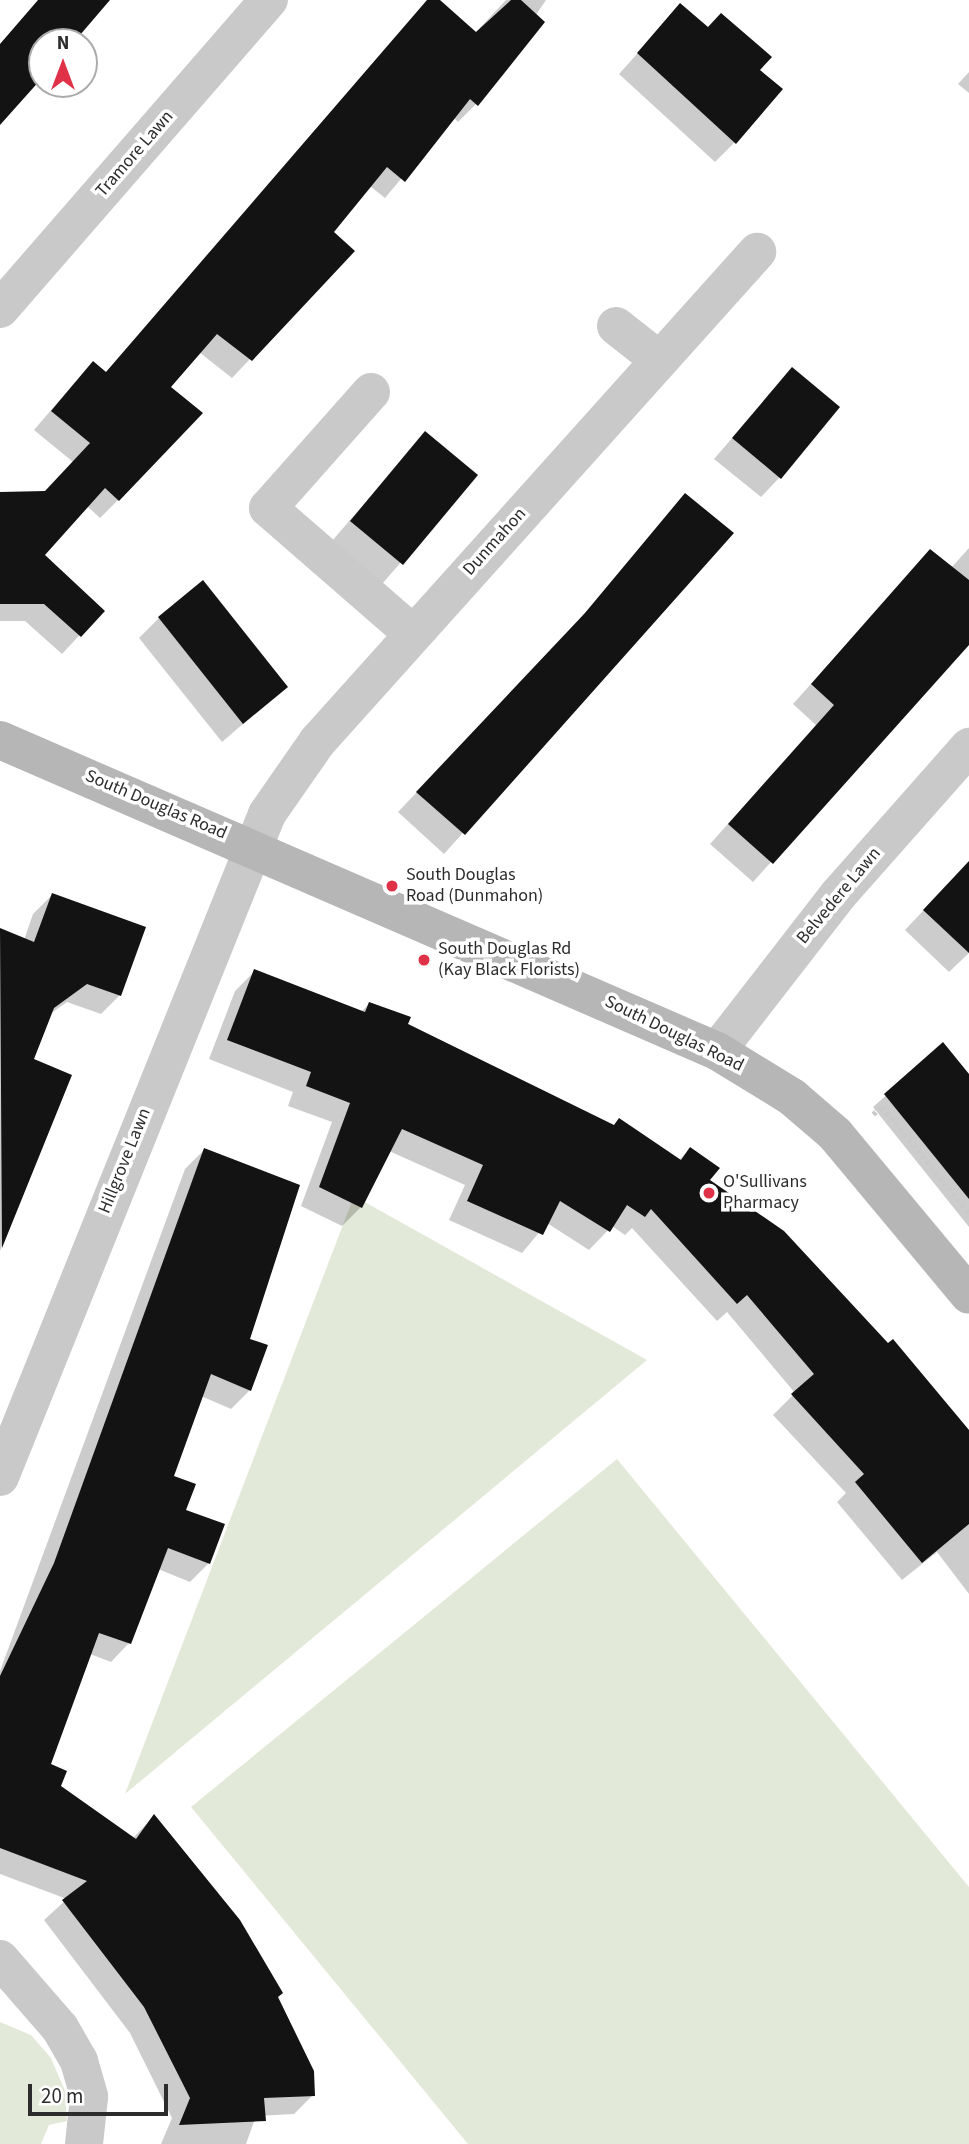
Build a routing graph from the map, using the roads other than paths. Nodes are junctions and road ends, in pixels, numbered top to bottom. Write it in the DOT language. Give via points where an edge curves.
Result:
graph roads {
  1 [pos="269,0"];
  2 [pos="757,252"];
  3 [pos="0,309"];
  4 [pos="616,326"];
  5 [pos="658,359"];
  6 [pos="371,393"];
  7 [pos="413,634"];
  8 [pos="0,740"];
  9 [pos="969,747"];
  10 [pos="251,845"];
  11 [pos="717,1052"];
  12 [pos="969,1295"];
  13 [pos="0,1477"];
  14 [pos="0,1959"];
  15 [pos="84,2144"];
  1 -- 3 [label="street, Tramore Lawn"];
  2 -- 5 [label="street, Dunmahon"];
  4 -- 5 [label="street"];
  5 -- 7 [label="street, Dunmahon"];
  6 -- 7 [label="street" via="268,508"];
  7 -- 10 [label="street, Dunmahon" via="317,742"];
  8 -- 10 [label="main road, South Douglas Road"];
  9 -- 11 [label="street, Belvedere Lawn" via="838,895"];
  10 -- 11 [label="main road, South Douglas Road"];
  10 -- 13 [label="street, Hillgrove Lawn"];
  11 -- 12 [label="main road, South Douglas Road" via="792,1097 835,1135"];
  14 -- 15 [label="street" via="60,2028 79,2061 89,2097"];
}
